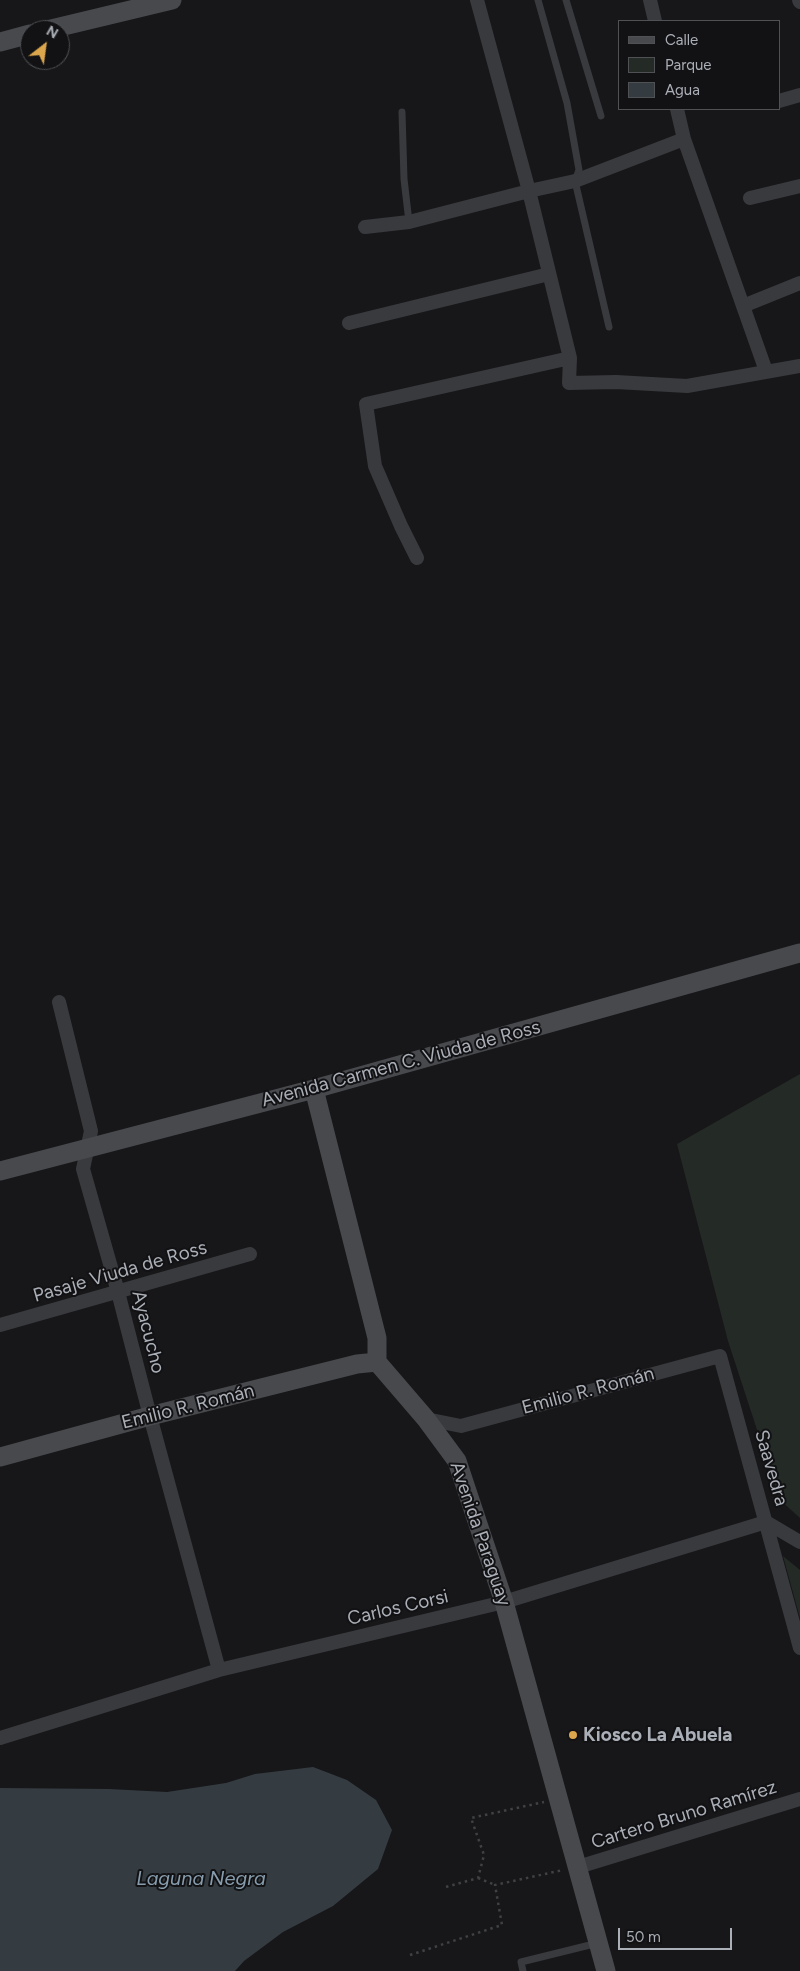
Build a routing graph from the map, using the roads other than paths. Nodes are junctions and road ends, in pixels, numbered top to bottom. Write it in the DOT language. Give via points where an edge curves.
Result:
graph roads {
  1 [pos="172,0"];
  2 [pos="477,0"];
  3 [pos="538,0"];
  4 [pos="566,0"];
  5 [pos="650,0"];
  6 [pos="655,20"];
  7 [pos="70,24"];
  8 [pos="20,37"];
  9 [pos="0,42"];
  10 [pos="800,95"];
  11 [pos="780,101"];
  12 [pos="677,110"];
  13 [pos="402,112"];
  14 [pos="601,116"];
  15 [pos="684,139"];
  16 [pos="575,181"];
  17 [pos="800,186"];
  18 [pos="528,190"];
  19 [pos="750,198"];
  20 [pos="409,222"];
  21 [pos="365,227"];
  22 [pos="549,274"];
  23 [pos="800,284"];
  24 [pos="743,306"];
  25 [pos="349,323"];
  26 [pos="609,327"];
  27 [pos="570,358"];
  28 [pos="800,366"];
  29 [pos="766,371"];
  30 [pos="417,558"];
  31 [pos="800,953"];
  32 [pos="59,1002"];
  33 [pos="314,1089"];
  34 [pos="88,1147"];
  35 [pos="0,1172"];
  36 [pos="250,1254"];
  37 [pos="118,1292"];
  38 [pos="0,1325"];
  39 [pos="720,1356"];
  40 [pos="376,1362"];
  41 [pos="150,1416"];
  42 [pos="426,1419"];
  43 [pos="0,1457"];
  44 [pos="766,1522"];
  45 [pos="800,1542"];
  46 [pos="504,1602"];
  47 [pos="800,1648"];
  48 [pos="219,1670"];
  49 [pos="0,1738"];
  50 [pos="800,1799"];
  51 [pos="578,1867"];
  52 [pos="598,1943"];
  53 [pos="523,1971"];
  54 [pos="606,1971"];
  1 -- 7 [label="street"];
  2 -- 18 [label="street"];
  3 -- 16 [label="lane" via="567,104 579,170"];
  4 -- 14 [label="lane"];
  5 -- 6 [label="street"];
  8 -- 9 [label="street"];
  10 -- 11 [label="street"];
  12 -- 15 [label="street"];
  13 -- 20 [label="lane"];
  15 -- 16 [label="street"];
  15 -- 24 [label="street"];
  16 -- 18 [label="street"];
  16 -- 26 [label="lane"];
  17 -- 19 [label="street"];
  18 -- 20 [label="street"];
  18 -- 22 [label="street"];
  20 -- 21 [label="street"];
  22 -- 25 [label="street"];
  22 -- 27 [label="street"];
  23 -- 24 [label="street"];
  24 -- 29 [label="street"];
  27 -- 29 [label="street" via="570,383 687,386"];
  27 -- 30 [label="street" via="366,404 375,466"];
  28 -- 29 [label="street"];
  31 -- 33 [label="street, Avenida Carmen C. Viuda de Ross"];
  32 -- 34 [label="street, Ayacucho" via="91,1131"];
  33 -- 34 [label="street, Avenida Carmen C. Viuda de Ross"];
  33 -- 40 [label="street" via="377,1338"];
  34 -- 35 [label="street, Avenida Carmen C. Viuda de Ross"];
  34 -- 37 [label="street, Ayacucho" via="83,1169"];
  36 -- 37 [label="street, Pasaje Viuda de Ross"];
  37 -- 38 [label="street, Pasaje Viuda de Ross"];
  37 -- 41 [label="street, Ayacucho"];
  39 -- 42 [label="street, Emilio R. Román" via="460,1426"];
  39 -- 44 [label="street, Saavedra"];
  40 -- 41 [label="street, Emilio R. Román"];
  40 -- 42 [label="street, Avenida Paraguay"];
  41 -- 43 [label="street, Emilio R. Román"];
  41 -- 48 [label="street, Ayacucho"];
  42 -- 46 [label="street, Avenida Paraguay" via="457,1461"];
  44 -- 45 [label="street"];
  44 -- 46 [label="street, Carlos Corsi"];
  44 -- 47 [label="street, Saavedra"];
  46 -- 48 [label="street, Carlos Corsi"];
  46 -- 51 [label="street, Avenida Paraguay"];
  48 -- 49 [label="street, Carlos Corsi"];
  50 -- 51 [label="street, Cartero Bruno Ramírez"];
  51 -- 52 [label="street, Avenida Paraguay"];
  52 -- 53 [label="lane" via="521,1962"];
  52 -- 54 [label="street, Avenida Paraguay"];
}
